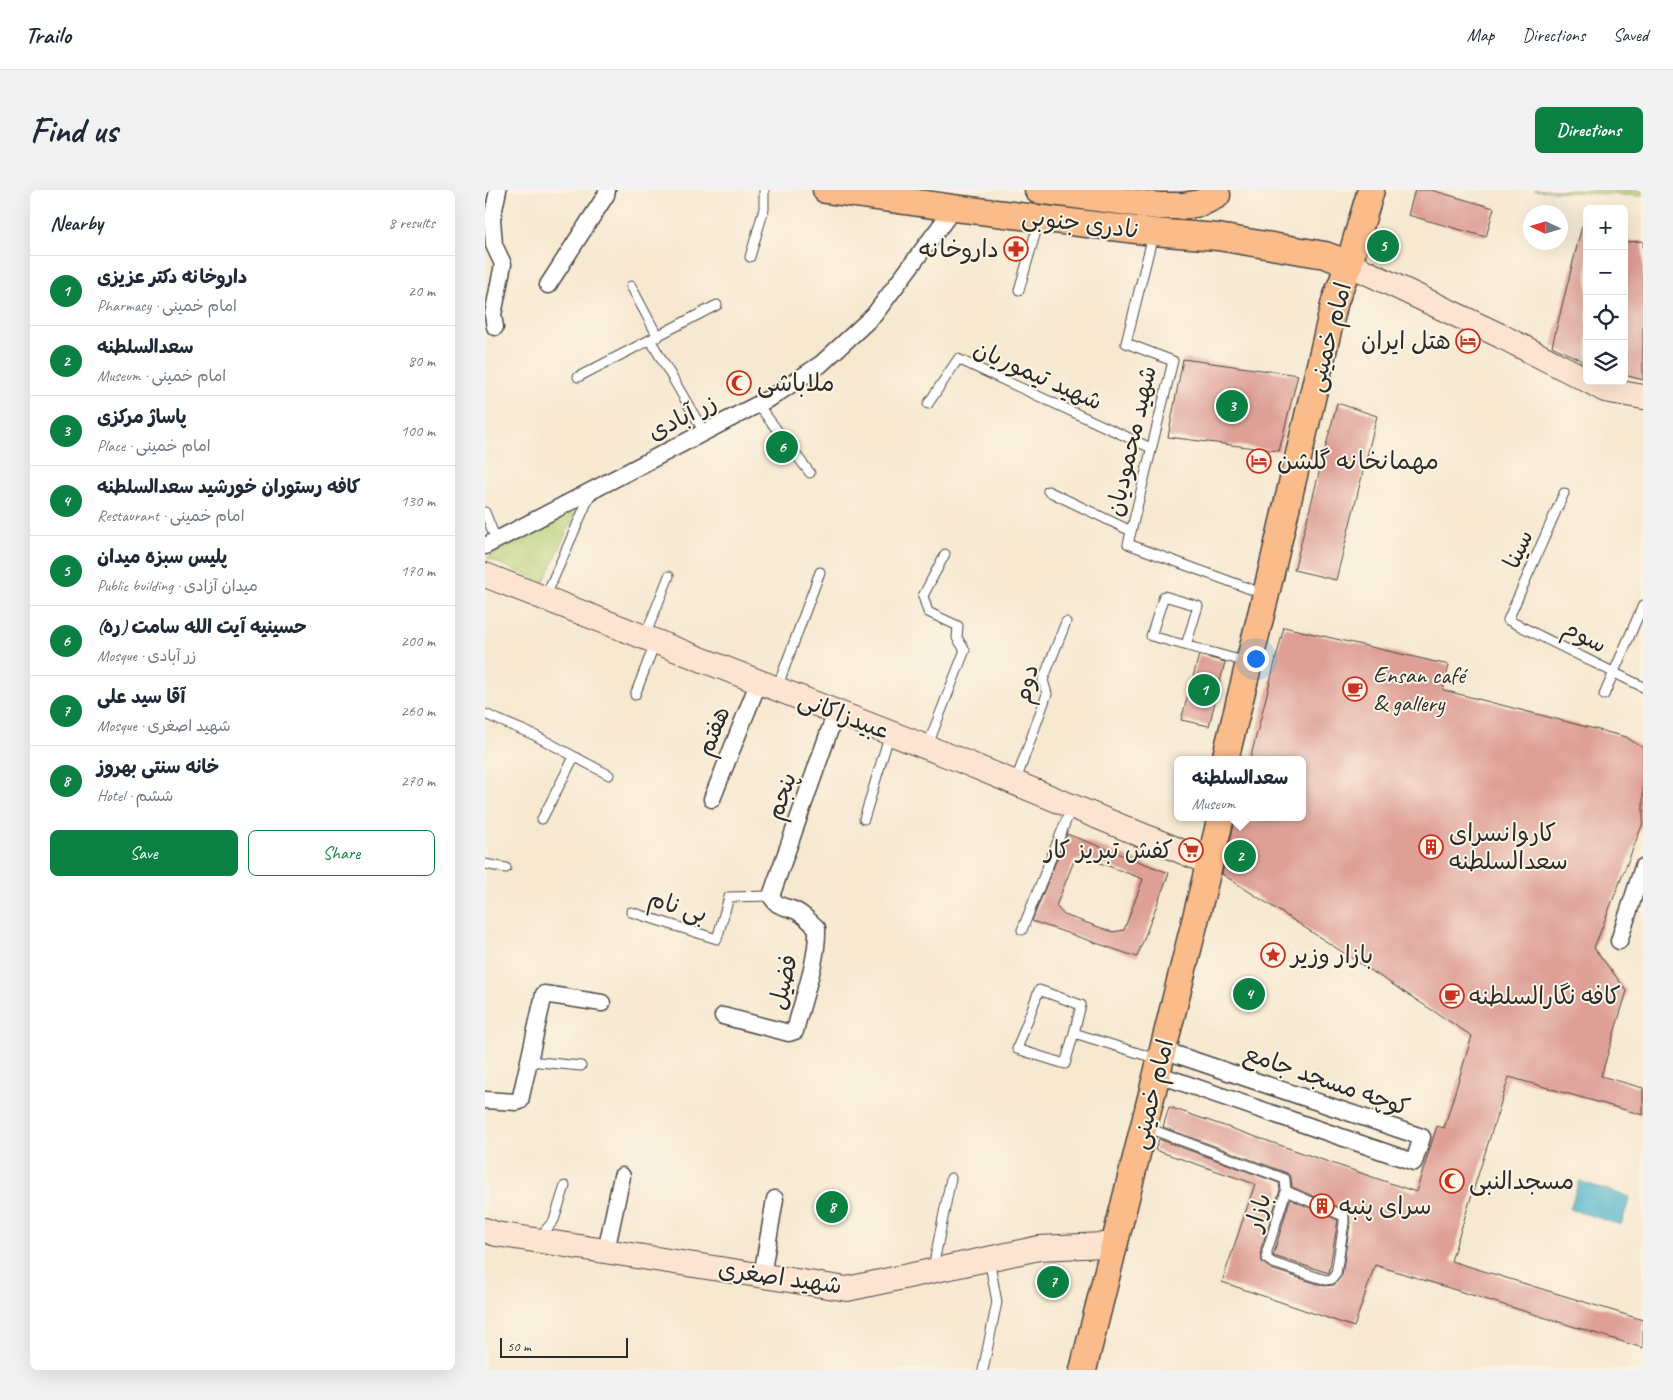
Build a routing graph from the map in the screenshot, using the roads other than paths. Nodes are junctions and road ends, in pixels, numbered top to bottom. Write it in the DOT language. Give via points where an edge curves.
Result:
graph roads {
  1 [pos="498,190"];
  2 [pos="607,190"];
  3 [pos="764,190"];
  4 [pos="826,190"];
  5 [pos="1038,190"];
  6 [pos="1371,190"];
  7 [pos="1211,196"];
  8 [pos="954,208"];
  9 [pos="1040,218"];
  10 [pos="1153,232"];
  11 [pos="1208,237"];
  12 [pos="750,257"];
  13 [pos="1349,264"];
  14 [pos="548,285"];
  15 [pos="631,286"];
  16 [pos="1019,290"];
  17 [pos="717,305"];
  18 [pos="495,327"];
  19 [pos="654,339"];
  20 [pos="578,377"];
  21 [pos="1583,378"];
  22 [pos="1596,385"];
  23 [pos="1643,397"];
  24 [pos="927,404"];
  25 [pos="758,405"];
  26 [pos="704,432"];
  27 [pos="1151,448"];
  28 [pos="810,473"];
  29 [pos="592,490"];
  30 [pos="1048,491"];
  31 [pos="1564,493"];
  32 [pos="485,512"];
  33 [pos="1131,531"];
  34 [pos="491,543"];
  35 [pos="945,554"];
  36 [pos="820,572"];
  37 [pos="485,575"];
  38 [pos="669,576"];
  39 [pos="1266,594"];
  40 [pos="545,598"];
  41 [pos="1643,605"];
  42 [pos="1508,620"];
  43 [pos="1066,622"];
  44 [pos="651,639"];
  45 [pos="1186,645"];
  46 [pos="1249,663"];
  47 [pos="1614,673"];
  48 [pos="768,685"];
  49 [pos="1643,688"];
  50 [pos="635,695"];
  51 [pos="1604,695"];
  52 [pos="836,712"];
  53 [pos="485,714"];
  54 [pos="890,733"];
  55 [pos="927,748"];
  56 [pos="1226,756"];
  57 [pos="1237,756"];
  58 [pos="574,757"];
  59 [pos="609,775"];
  60 [pos="1015,783"];
  61 [pos="712,799"];
  62 [pos="1072,806"];
  63 [pos="542,819"];
  64 [pos="864,819"];
  65 [pos="1210,821"];
  66 [pos="1220,821"];
  67 [pos="1200,859"];
  68 [pos="485,864"];
  69 [pos="1643,867"];
  70 [pos="506,868"];
  71 [pos="771,896"];
  72 [pos="631,912"];
  73 [pos="1022,930"];
  74 [pos="1619,941"];
  75 [pos="602,1003"];
  76 [pos="723,1016"];
  77 [pos="1074,1033"];
  78 [pos="1157,1060"];
  79 [pos="529,1061"];
  80 [pos="581,1066"];
  81 [pos="485,1100"];
  82 [pos="1139,1124"];
  83 [pos="622,1176"];
  84 [pos="951,1178"];
  85 [pos="565,1186"];
  86 [pos="1286,1190"];
  87 [pos="775,1198"];
  88 [pos="485,1230"];
  89 [pos="538,1240"];
  90 [pos="1104,1245"];
  91 [pos="606,1251"];
  92 [pos="989,1259"];
  93 [pos="932,1271"];
  94 [pos="762,1276"];
  95 [pos="983,1370"];
  96 [pos="1073,1370"];
  97 [pos="1083,1370"];
  1 -- 18 [label="street" via="492,219 494,245 503,264 493,315"];
  2 -- 14 [label="street"];
  3 -- 12 [label="lane" via="764,209"];
  4 -- 8 [label="main road, نادری جنوبی"];
  5 -- 7 [label="main road, نادری جنوبی" via="1157,206 1183,206"];
  6 -- 13 [label="main road"];
  7 -- 11 [label="main road" via="1214,220"];
  8 -- 9 [label="main road, نادری جنوبی"];
  8 -- 25 [label="street, زر آبادی" via="874,316 821,364"];
  9 -- 10 [label="main road, نادری جنوبی"];
  9 -- 16 [label="lane"];
  10 -- 11 [label="main road, نادری جنوبی"];
  10 -- 27 [label="lane, شهید محمودیان" via="1126,343 1173,361"];
  11 -- 13 [label="main road, نادری جنوبی" via="1325,254"];
  13 -- 21 [label="street"];
  13 -- 39 [label="main road, امام خمینی" via="1335,301"];
  13 -- 57 [label="main road, امام خمینی" via="1350,306"];
  15 -- 19 [label="lane"];
  17 -- 19 [label="lane"];
  19 -- 20 [label="lane"];
  19 -- 26 [label="lane"];
  22 -- 23 [label="street" via="1605,390"];
  24 -- 27 [label="lane, شهید تیموریان" via="958,360"];
  25 -- 26 [label="street, زر آبادی"];
  25 -- 28 [label="lane"];
  26 -- 29 [label="street, زر آبادی"];
  27 -- 33 [label="lane, شهید محمودیان"];
  29 -- 34 [label="street, زر آبادی"];
  29 -- 40 [label="lane"];
  30 -- 33 [label="lane"];
  31 -- 42 [label="lane, سینا"];
  32 -- 34 [label="lane"];
  33 -- 39 [label="lane, شهید محمودیان" via="1128,544"];
  35 -- 55 [label="lane" via="923,596 927,612 958,626 957,638 965,650"];
  36 -- 48 [label="lane"];
  37 -- 40 [label="street, عبیدزاکانی"];
  38 -- 44 [label="lane"];
  39 -- 46 [label="main road, امام خمینی"];
  40 -- 44 [label="street, عبیدزاکانی"];
  41 -- 47 [label="lane"];
  42 -- 47 [label="lane, سوم"];
  43 -- 60 [label="lane, دوم" via="1043,680 1047,694"];
  44 -- 48 [label="street, عبیدزاکانی"];
  44 -- 50 [label="lane"];
  45 -- 45 [label="lane" via="1151,636 1163,596 1198,606"];
  45 -- 46 [label="lane"];
  46 -- 56 [label="main road, امام خمینی"];
  47 -- 49 [label="lane, سوم"];
  47 -- 51 [label="lane"];
  48 -- 52 [label="street, عبیدزاکانی"];
  48 -- 61 [label="street, هفتم"];
  52 -- 54 [label="street, عبیدزاکانی"];
  52 -- 71 [label="street, پنجم"];
  53 -- 58 [label="lane" via="534,734"];
  54 -- 55 [label="street, عبیدزاکانی"];
  54 -- 64 [label="lane"];
  55 -- 60 [label="street, عبیدزاکانی"];
  58 -- 59 [label="lane"];
  58 -- 63 [label="lane"];
  60 -- 62 [label="street, عبیدزاکانی"];
  62 -- 67 [label="street, عبیدزاکانی"];
  62 -- 73 [label="lane"];
  65 -- 67 [label="main road, امام خمینی"];
  66 -- 78 [label="main road, امام خمینی"];
  67 -- 78 [label="main road, امام خمینی"];
  68 -- 70 [label="lane"];
  69 -- 74 [label="street"];
  71 -- 72 [label="lane, بی نام" via="729,897 717,939"];
  71 -- 76 [label="street, فضیل" via="776,904 795,910 817,928 814,956 795,1031 789,1033"];
  75 -- 79 [label="street" via="543,994"];
  77 -- 77 [label="lane" via="1065,1064 1017,1049 1039,990 1081,1005"];
  77 -- 78 [label="lane"];
  78 -- 78 [label="street, کوچه مسجد جامع" via="1414,1162 1422,1138"];
  78 -- 82 [label="main road, امام خمینی"];
  79 -- 80 [label="lane"];
  79 -- 81 [label="street" via="520,1101"];
  82 -- 86 [label="lane, بازار" via="1285,1179"];
  82 -- 90 [label="main road, امام خمینی"];
  82 -- 97 [label="main road, امام خمینی"];
  83 -- 91 [label="street"];
  84 -- 93 [label="lane"];
  85 -- 89 [label="lane" via="554,1220"];
  86 -- 86 [label="lane, بازار" via="1344,1216 1336,1274 1331,1279 1267,1259"];
  87 -- 94 [label="street"];
  88 -- 89 [label="street, شهید اصغری"];
  89 -- 91 [label="street, شهید اصغری"];
  90 -- 92 [label="street, شهید اصغری" via="1039,1248"];
  90 -- 96 [label="main road, امام خمینی"];
  91 -- 94 [label="street, شهید اصغری"];
  92 -- 93 [label="street, شهید اصغری"];
  92 -- 95 [label="lane" via="997,1302"];
  93 -- 94 [label="street, شهید اصغری" via="847,1289"];
}
